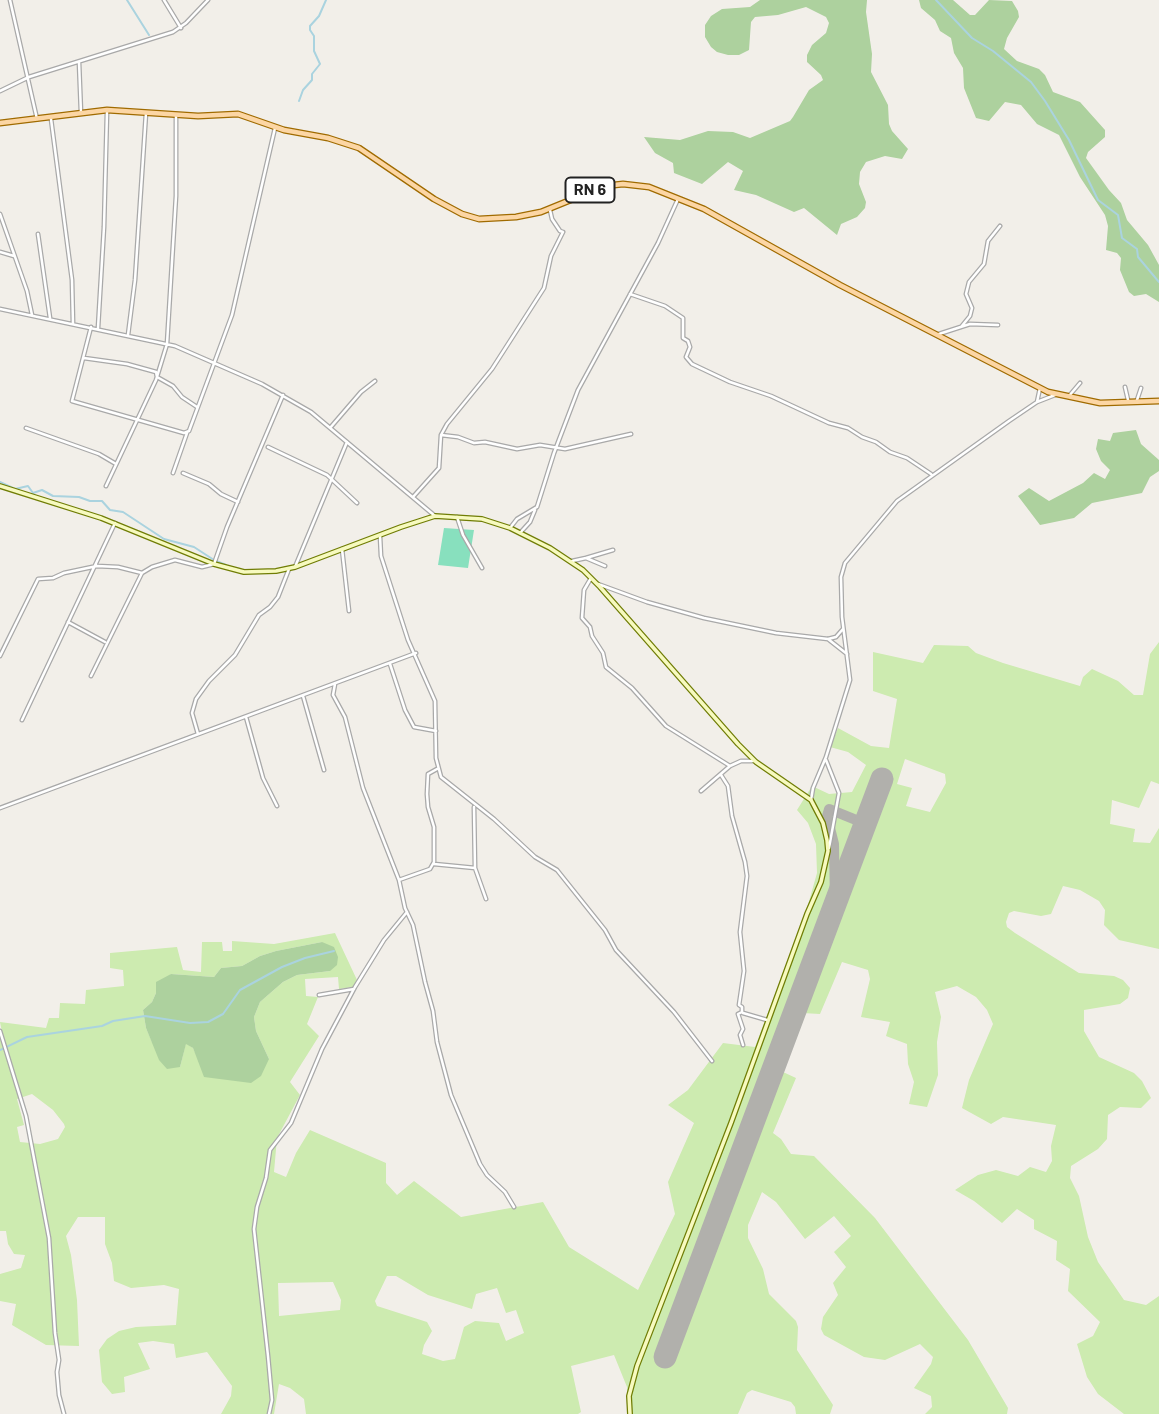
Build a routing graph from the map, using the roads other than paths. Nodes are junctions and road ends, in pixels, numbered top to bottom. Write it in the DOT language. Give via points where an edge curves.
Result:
graph roads {
  1 [pos="10,0"];
  2 [pos="164,0"];
  3 [pos="208,0"];
  4 [pos="181,28"];
  5 [pos="79,62"];
  6 [pos="29,77"];
  7 [pos="0,92"];
  8 [pos="107,110"];
  9 [pos="81,113"];
  10 [pos="146,113"];
  11 [pos="176,114"];
  12 [pos="51,117"];
  13 [pos="37,119"];
  14 [pos="0,123"];
  15 [pos="275,128"];
  16 [pos="678,197"];
  17 [pos="549,208"];
  18 [pos="0,214"];
  19 [pos="1000,226"];
  20 [pos="38,234"];
  21 [pos="0,252"];
  22 [pos="14,256"];
  23 [pos="630,294"];
  24 [pos="0,309"];
  25 [pos="32,315"];
  26 [pos="50,318"];
  27 [pos="73,324"];
  28 [pos="998,325"];
  29 [pos="91,327"];
  30 [pos="961,327"];
  31 [pos="98,328"];
  32 [pos="128,335"];
  33 [pos="936,335"];
  34 [pos="167,344"];
  35 [pos="84,358"];
  36 [pos="215,363"];
  37 [pos="158,377"];
  38 [pos="375,381"];
  39 [pos="1080,383"];
  40 [pos="1125,387"];
  41 [pos="1040,388"];
  42 [pos="1141,388"];
  43 [pos="283,395"];
  44 [pos="1055,395"];
  45 [pos="1069,398"];
  46 [pos="1159,401"];
  47 [pos="1037,402"];
  48 [pos="1127,403"];
  49 [pos="1136,403"];
  50 [pos="197,407"];
  51 [pos="136,419"];
  52 [pos="26,428"];
  53 [pos="330,428"];
  54 [pos="187,433"];
  55 [pos="631,434"];
  56 [pos="441,435"];
  57 [pos="347,442"];
  58 [pos="268,447"];
  59 [pos="556,448"];
  60 [pos="116,464"];
  61 [pos="173,473"];
  62 [pos="183,473"];
  63 [pos="933,475"];
  64 [pos="332,479"];
  65 [pos="0,486"];
  66 [pos="106,486"];
  67 [pos="413,497"];
  68 [pos="238,502"];
  69 [pos="357,503"];
  70 [pos="534,510"];
  71 [pos="435,516"];
  72 [pos="457,517"];
  73 [pos="115,523"];
  74 [pos="510,528"];
  75 [pos="520,533"];
  76 [pos="380,536"];
  77 [pos="342,549"];
  78 [pos="613,550"];
  79 [pos="586,558"];
  80 [pos="572,561"];
  81 [pos="215,562"];
  82 [pos="97,566"];
  83 [pos="605,566"];
  84 [pos="292,568"];
  85 [pos="482,568"];
  86 [pos="142,573"];
  87 [pos="591,578"];
  88 [pos="598,584"];
  89 [pos="349,611"];
  90 [pos="68,622"];
  91 [pos="843,629"];
  92 [pos="828,639"];
  93 [pos="106,643"];
  94 [pos="416,653"];
  95 [pos="847,654"];
  96 [pos="0,656"];
  97 [pos="390,664"];
  98 [pos="90,676"];
  99 [pos="335,684"];
  100 [pos="303,696"];
  101 [pos="246,717"];
  102 [pos="22,720"];
  103 [pos="436,731"];
  104 [pos="198,734"];
  105 [pos="826,757"];
  106 [pos="755,761"];
  107 [pos="730,766"];
  108 [pos="438,768"];
  109 [pos="324,770"];
  110 [pos="721,775"];
  111 [pos="701,791"];
  112 [pos="811,800"];
  113 [pos="474,805"];
  114 [pos="277,806"];
  115 [pos="0,808"];
  116 [pos="828,851"];
  117 [pos="434,864"];
  118 [pos="475,868"];
  119 [pos="399,880"];
  120 [pos="486,899"];
  121 [pos="407,912"];
  122 [pos="354,989"];
  123 [pos="319,995"];
  124 [pos="742,1012"];
  125 [pos="767,1020"];
  126 [pos="0,1031"];
  127 [pos="743,1045"];
  128 [pos="712,1060"];
  129 [pos="514,1208"];
  130 [pos="64,1414"];
  131 [pos="269,1414"];
  132 [pos="630,1414"];
  1 -- 6 [label="street"];
  2 -- 4 [label="street"];
  3 -- 4 [label="street"];
  4 -- 5 [label="street"];
  5 -- 6 [label="street"];
  5 -- 9 [label="street"];
  6 -- 7 [label="street"];
  6 -- 13 [label="street"];
  8 -- 9 [label="main road, RN 6"];
  8 -- 10 [label="main road, RN 6"];
  8 -- 31 [label="street"];
  9 -- 12 [label="main road, RN 6"];
  10 -- 11 [label="main road, RN 6"];
  10 -- 32 [label="street"];
  11 -- 15 [label="main road, RN 6" via="237,114"];
  11 -- 34 [label="street"];
  12 -- 13 [label="main road, RN 6"];
  12 -- 27 [label="street" via="72,280"];
  13 -- 14 [label="main road, RN 6"];
  15 -- 17 [label="main road, RN 6" via="359,148 469,217 506,219"];
  15 -- 36 [label="street" via="232,315"];
  16 -- 17 [label="main road, RN 6" via="614,184"];
  16 -- 23 [label="street"];
  16 -- 33 [label="main road, RN 6"];
  17 -- 56 [label="street" via="563,232 551,256 544,288 492,369"];
  18 -- 22 [label="street"];
  19 -- 30 [label="street" via="988,241 984,264 969,282 966,294 972,308"];
  20 -- 26 [label="street"];
  21 -- 22 [label="street"];
  22 -- 25 [label="street"];
  23 -- 59 [label="street" via="578,390"];
  23 -- 63 [label="street" via="683,318 682,338 688,341 686,357 691,364 848,428"];
  24 -- 25 [label="street"];
  25 -- 26 [label="street"];
  26 -- 27 [label="street"];
  27 -- 29 [label="street"];
  28 -- 30 [label="street"];
  29 -- 31 [label="street"];
  29 -- 35 [label="street"];
  30 -- 33 [label="street"];
  31 -- 32 [label="street"];
  32 -- 34 [label="street"];
  33 -- 41 [label="main road, RN 6"];
  34 -- 36 [label="street"];
  34 -- 37 [label="street"];
  35 -- 37 [label="street" via="127,364"];
  35 -- 51 [label="street" via="72,401"];
  36 -- 43 [label="street"];
  36 -- 50 [label="street"];
  37 -- 50 [label="street"];
  37 -- 51 [label="street"];
  38 -- 53 [label="street"];
  39 -- 45 [label="street"];
  40 -- 48 [label="street"];
  41 -- 44 [label="main road, RN 6"];
  41 -- 47 [label="street"];
  42 -- 49 [label="street"];
  43 -- 53 [label="street"];
  43 -- 68 [label="street"];
  44 -- 45 [label="main road, RN 6"];
  44 -- 47 [label="street"];
  45 -- 48 [label="main road, RN 6"];
  46 -- 49 [label="main road, RN 6"];
  47 -- 63 [label="street"];
  48 -- 49 [label="main road, RN 6"];
  50 -- 54 [label="street"];
  51 -- 54 [label="street"];
  51 -- 60 [label="street"];
  52 -- 60 [label="street"];
  53 -- 57 [label="street"];
  54 -- 61 [label="street"];
  55 -- 59 [label="street" via="577,448"];
  56 -- 59 [label="street" via="516,449"];
  56 -- 67 [label="street" via="439,468"];
  57 -- 64 [label="street"];
  57 -- 67 [label="street"];
  58 -- 64 [label="street"];
  59 -- 70 [label="street"];
  60 -- 66 [label="street"];
  62 -- 68 [label="street"];
  63 -- 91 [label="street" via="897,501 845,563 841,577"];
  64 -- 69 [label="street"];
  64 -- 84 [label="street"];
  65 -- 73 [label="main road"];
  67 -- 71 [label="street"];
  68 -- 81 [label="street"];
  70 -- 74 [label="street"];
  70 -- 75 [label="street"];
  71 -- 72 [label="main road"];
  71 -- 76 [label="main road"];
  72 -- 74 [label="main road"];
  72 -- 85 [label="street"];
  73 -- 81 [label="main road"];
  73 -- 82 [label="street"];
  74 -- 75 [label="main road"];
  75 -- 80 [label="main road"];
  76 -- 77 [label="main road"];
  76 -- 94 [label="street" via="382,556"];
  77 -- 84 [label="main road"];
  77 -- 89 [label="street"];
  78 -- 79 [label="street"];
  79 -- 80 [label="street"];
  79 -- 83 [label="street"];
  80 -- 87 [label="main road"];
  81 -- 84 [label="main road" via="244,572"];
  81 -- 86 [label="street" via="202,567 174,561"];
  82 -- 86 [label="street"];
  82 -- 90 [label="street"];
  82 -- 96 [label="street" via="38,579"];
  84 -- 104 [label="street" via="278,597 259,615 235,655 196,699 192,713"];
  86 -- 93 [label="street"];
  87 -- 88 [label="main road"];
  87 -- 107 [label="street" via="584,590 582,618 606,667 666,726"];
  88 -- 92 [label="street" via="704,618"];
  88 -- 106 [label="main road"];
  90 -- 93 [label="street"];
  90 -- 102 [label="street"];
  91 -- 92 [label="street"];
  91 -- 95 [label="street"];
  92 -- 95 [label="street"];
  93 -- 98 [label="street"];
  94 -- 97 [label="street"];
  94 -- 103 [label="street" via="435,701"];
  95 -- 105 [label="street" via="849,690"];
  97 -- 99 [label="street"];
  97 -- 103 [label="street" via="414,727"];
  99 -- 100 [label="street"];
  99 -- 119 [label="street" via="333,695 345,717 363,788"];
  100 -- 101 [label="street"];
  100 -- 109 [label="street"];
  101 -- 104 [label="street"];
  101 -- 114 [label="street" via="263,778"];
  103 -- 108 [label="street"];
  104 -- 115 [label="street"];
  105 -- 112 [label="street"];
  105 -- 116 [label="street" via="839,793"];
  106 -- 107 [label="street"];
  106 -- 112 [label="main road"];
  107 -- 110 [label="street"];
  108 -- 113 [label="street" via="443,780"];
  108 -- 117 [label="street" via="428,774 427,794 434,827"];
  110 -- 111 [label="street"];
  110 -- 124 [label="street" via="728,786 746,866 740,932"];
  112 -- 116 [label="main road" via="823,823"];
  113 -- 118 [label="street"];
  113 -- 128 [label="street" via="535,857 558,870 616,950"];
  116 -- 125 [label="main road" via="821,882"];
  117 -- 118 [label="street"];
  117 -- 119 [label="street"];
  118 -- 120 [label="street"];
  119 -- 121 [label="street"];
  121 -- 122 [label="street"];
  121 -- 129 [label="street" via="451,1095 480,1164"];
  122 -- 123 [label="street"];
  122 -- 131 [label="street" via="291,1123 270,1150 257,1207 255,1245 272,1399"];
  124 -- 125 [label="street"];
  124 -- 127 [label="street" via="738,1014"];
  125 -- 132 [label="main road" via="637,1366 629,1396"];
  126 -- 130 [label="street" via="26,1116 49,1238"];
}
